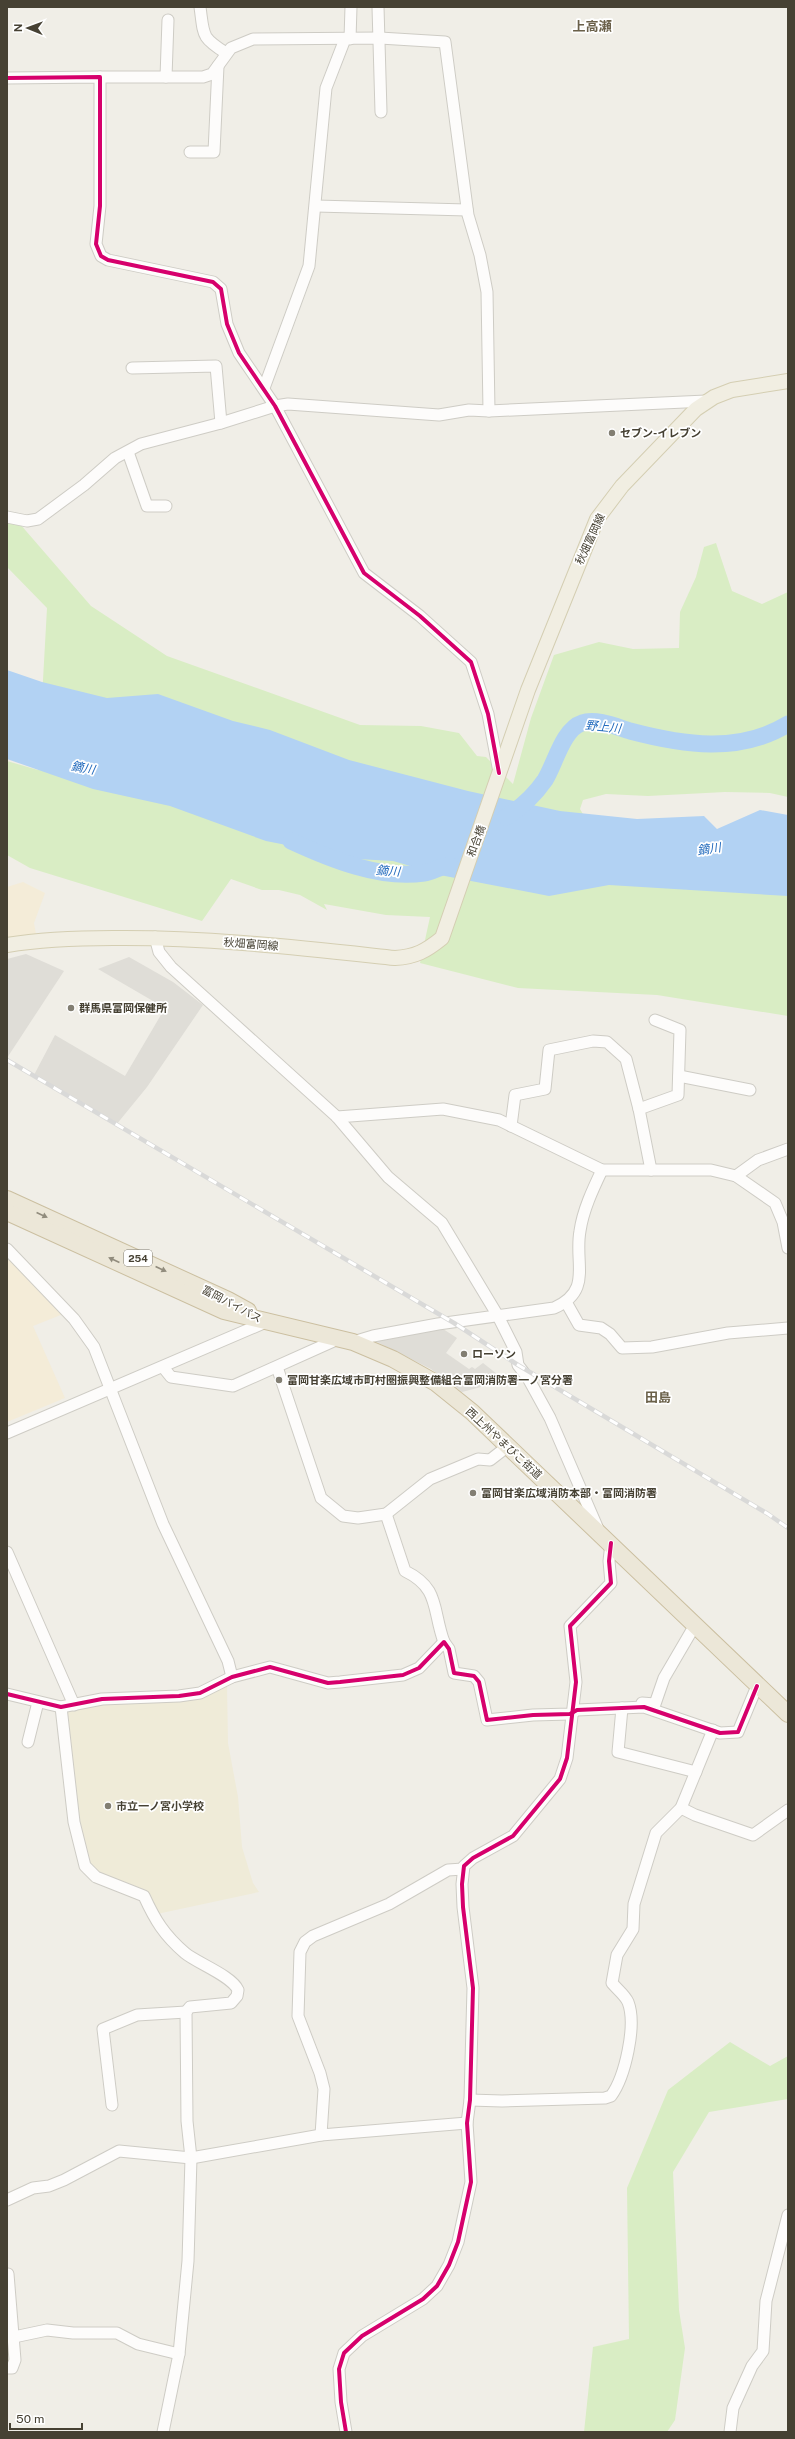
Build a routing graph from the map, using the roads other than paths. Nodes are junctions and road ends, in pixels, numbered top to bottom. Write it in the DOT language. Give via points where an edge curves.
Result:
graph roads {
  1 [pos="200,7"];
  2 [pos="351,7"];
  3 [pos="378,7"];
  4 [pos="168,20"];
  5 [pos="380,38"];
  6 [pos="348,39"];
  7 [pos="226,53"];
  8 [pos="218,66"];
  9 [pos="100,77"];
  10 [pos="166,77"];
  11 [pos="7,78"];
  12 [pos="381,112"];
  13 [pos="190,152"];
  14 [pos="316,206"];
  15 [pos="467,210"];
  16 [pos="132,368"];
  17 [pos="788,381"];
  18 [pos="264,388"];
  19 [pos="706,401"];
  20 [pos="275,406"];
  21 [pos="489,411"];
  22 [pos="222,423"];
  23 [pos="128,452"];
  24 [pos="166,506"];
  25 [pos="7,517"];
  26 [pos="499,773"];
  27 [pos="495,788"];
  28 [pos="457,893"];
  29 [pos="155,937"];
  30 [pos="7,945"];
  31 [pos="655,1020"];
  32 [pos="679,1076"];
  33 [pos="750,1090"];
  34 [pos="639,1109"];
  35 [pos="337,1117"];
  36 [pos="511,1126"];
  37 [pos="788,1149"];
  38 [pos="602,1170"];
  39 [pos="651,1170"];
  40 [pos="736,1176"];
  41 [pos="7,1199"];
  42 [pos="7,1212"];
  43 [pos="788,1248"];
  44 [pos="7,1249"];
  45 [pos="566,1302"];
  46 [pos="498,1316"];
  47 [pos="266,1322"];
  48 [pos="788,1328"];
  49 [pos="346,1340"];
  50 [pos="277,1366"];
  51 [pos="163,1367"];
  52 [pos="111,1390"];
  53 [pos="7,1433"];
  54 [pos="508,1446"];
  55 [pos="386,1514"];
  56 [pos="606,1539"];
  57 [pos="7,1552"];
  58 [pos="695,1626"];
  59 [pos="444,1642"];
  60 [pos="232,1677"];
  61 [pos="757,1686"];
  62 [pos="7,1694"];
  63 [pos="38,1702"];
  64 [pos="74,1704"];
  65 [pos="61,1707"];
  66 [pos="640,1707"];
  67 [pos="622,1708"];
  68 [pos="570,1714"];
  69 [pos="788,1714"];
  70 [pos="713,1730"];
  71 [pos="28,1742"];
  72 [pos="696,1772"];
  73 [pos="681,1808"];
  74 [pos="788,1810"];
  75 [pos="463,1869"];
  76 [pos="186,2012"];
  77 [pos="470,2100"];
  78 [pos="112,2105"];
  79 [pos="467,2123"];
  80 [pos="321,2135"];
  81 [pos="191,2158"];
  82 [pos="7,2200"];
  83 [pos="788,2215"];
  84 [pos="8,2274"];
  85 [pos="14,2337"];
  86 [pos="179,2354"];
  87 [pos="7,2368"];
  88 [pos="163,2432"];
  89 [pos="346,2432"];
  90 [pos="730,2432"];
  1 -- 7 [label="street" via="203,31 208,42"];
  2 -- 6 [label="street"];
  3 -- 5 [label="street"];
  4 -- 10 [label="street"];
  5 -- 6 [label="street"];
  5 -- 12 [label="street"];
  5 -- 15 [label="street" via="445,42"];
  6 -- 7 [label="street" via="253,39 238,44"];
  6 -- 14 [label="street" via="331,71 326,88"];
  7 -- 8 [label="street"];
  8 -- 10 [label="street" via="212,74 203,78"];
  8 -- 13 [label="street" via="214,152"];
  9 -- 10 [label="street"];
  9 -- 11 [label="street"];
  9 -- 18 [label="street" via="100,206 96,244 101,256 108,260 212,282 221,289 227,324 239,352"];
  14 -- 15 [label="street"];
  14 -- 18 [label="street" via="309,266"];
  15 -- 21 [label="street" via="487,292"];
  16 -- 22 [label="street" via="216,366"];
  17 -- 19 [label="main road, 秋畑富岡線" via="732,390"];
  18 -- 20 [label="street"];
  19 -- 21 [label="street"];
  19 -- 26 [label="main road, 秋畑富岡線" via="622,486 597,519 528,690"];
  20 -- 21 [label="street" via="288,404 439,415 469,410"];
  20 -- 22 [label="street"];
  20 -- 26 [label="street" via="364,573 420,616 471,662 488,714"];
  22 -- 23 [label="street" via="141,444"];
  23 -- 24 [label="street" via="147,506"];
  23 -- 25 [label="street" via="115,458 84,485 38,518 27,521"];
  26 -- 27 [label="main road, 秋畑富岡線"];
  27 -- 28 [label="main road, 和合橋"];
  28 -- 29 [label="main road, 秋畑富岡線" via="442,938 427,950 411,957 394,958"];
  29 -- 30 [label="main road, 秋畑富岡線" via="45,938"];
  29 -- 35 [label="street" via="159,952 172,967"];
  31 -- 32 [label="street" via="680,1030"];
  32 -- 33 [label="street"];
  32 -- 34 [label="street" via="678,1096"];
  34 -- 36 [label="street" via="626,1059 607,1042 593,1041 549,1050 545,1089 515,1095"];
  34 -- 39 [label="street"];
  35 -- 36 [label="street" via="443,1109 499,1120"];
  35 -- 46 [label="street" via="388,1177 442,1223"];
  36 -- 38 [label="street"];
  37 -- 40 [label="street" via="758,1160"];
  38 -- 39 [label="street"];
  38 -- 45 [label="street" via="579,1231 579,1284"];
  39 -- 40 [label="street" via="711,1170"];
  40 -- 43 [label="street" via="775,1203 783,1222"];
  41 -- 47 [label="highway, 富岡バイパス / 254, one-way" via="228,1300"];
  47 -- 42 [label="highway, 富岡バイパス / 254, one-way" via="224,1311"];
  44 -- 52 [label="street" via="74,1319 94,1347"];
  45 -- 46 [label="street" via="554,1308"];
  45 -- 48 [label="street" via="579,1325 601,1328 622,1348 652,1347 728,1333"];
  46 -- 49 [label="street"];
  46 -- 56 [label="street" via="516,1352 518,1365 550,1418"];
  47 -- 49 [label="highway, 西上州やまびこ街道 / 254"];
  47 -- 51 [label="street"];
  49 -- 50 [label="street"];
  49 -- 54 [label="highway, 西上州やまびこ街道 / 254" via="393,1359 436,1383"];
  50 -- 51 [label="street" via="232,1386 171,1377"];
  50 -- 55 [label="street" via="321,1498 343,1516 358,1518"];
  51 -- 52 [label="street"];
  52 -- 53 [label="street"];
  52 -- 60 [label="street" via="163,1524 228,1661"];
  54 -- 55 [label="street" via="490,1460 478,1459 430,1479"];
  54 -- 56 [label="highway, 西上州やまびこ街道 / 254"];
  55 -- 59 [label="street" via="405,1571 420,1578 430,1591"];
  56 -- 58 [label="highway, 西上州やまびこ街道 / 254"];
  56 -- 68 [label="street" via="611,1582 570,1626 576,1682"];
  57 -- 64 [label="street"];
  58 -- 61 [label="highway, 西上州やまびこ街道 / 254"];
  58 -- 66 [label="street" via="664,1678 655,1704 643,1703"];
  59 -- 60 [label="street" via="419,1668 403,1675 328,1683 270,1667"];
  59 -- 68 [label="street" via="449,1650 454,1673 474,1676 479,1682 487,1720"];
  60 -- 64 [label="street" via="200,1693 102,1699"];
  61 -- 69 [label="highway, 西上州やまびこ街道 / 254"];
  61 -- 70 [label="street" via="738,1732 720,1733"];
  62 -- 63 [label="street"];
  63 -- 65 [label="street"];
  63 -- 71 [label="street"];
  64 -- 65 [label="street"];
  65 -- 76 [label="street" via="74,1822 85,1866 96,1877 144,1896 156,1923 170,1940 186,1954 237,1987 237,1996 231,2004 190,2007"];
  66 -- 67 [label="street"];
  66 -- 70 [label="street"];
  67 -- 68 [label="street" via="577,1710"];
  67 -- 72 [label="street" via="618,1752"];
  68 -- 75 [label="street" via="567,1758 560,1778 513,1836 473,1858"];
  70 -- 72 [label="street"];
  72 -- 73 [label="street"];
  73 -- 74 [label="street" via="753,1836"];
  73 -- 77 [label="street" via="656,1833 634,1904 633,1929 617,1955 612,1974 612,1983 628,2000 630,2011 627,2059 616,2090 611,2096 604,2098"];
  75 -- 77 [label="street" via="463,1907 473,1988"];
  75 -- 80 [label="street" via="448,1870 390,1904 313,1936 305,1942 300,1952 298,2016 324,2089"];
  76 -- 78 [label="street" via="137,2015 103,2029"];
  76 -- 81 [label="street" via="187,2120"];
  77 -- 79 [label="street"];
  79 -- 80 [label="street"];
  79 -- 89 [label="street" via="471,2182 458,2242 450,2265 438,2286 423,2299 362,2336 344,2353 339,2369 340,2402"];
  80 -- 81 [label="street"];
  81 -- 82 [label="street" via="119,2150 64,2180 49,2186 33,2188"];
  81 -- 86 [label="street" via="188,2261"];
  83 -- 90 [label="street" via="766,2301 763,2351 752,2366 733,2408"];
  84 -- 85 [label="street"];
  85 -- 86 [label="street" via="47,2330 117,2333 138,2344"];
  85 -- 87 [label="street" via="15,2360 12,2368"];
  86 -- 88 [label="street"];
}
